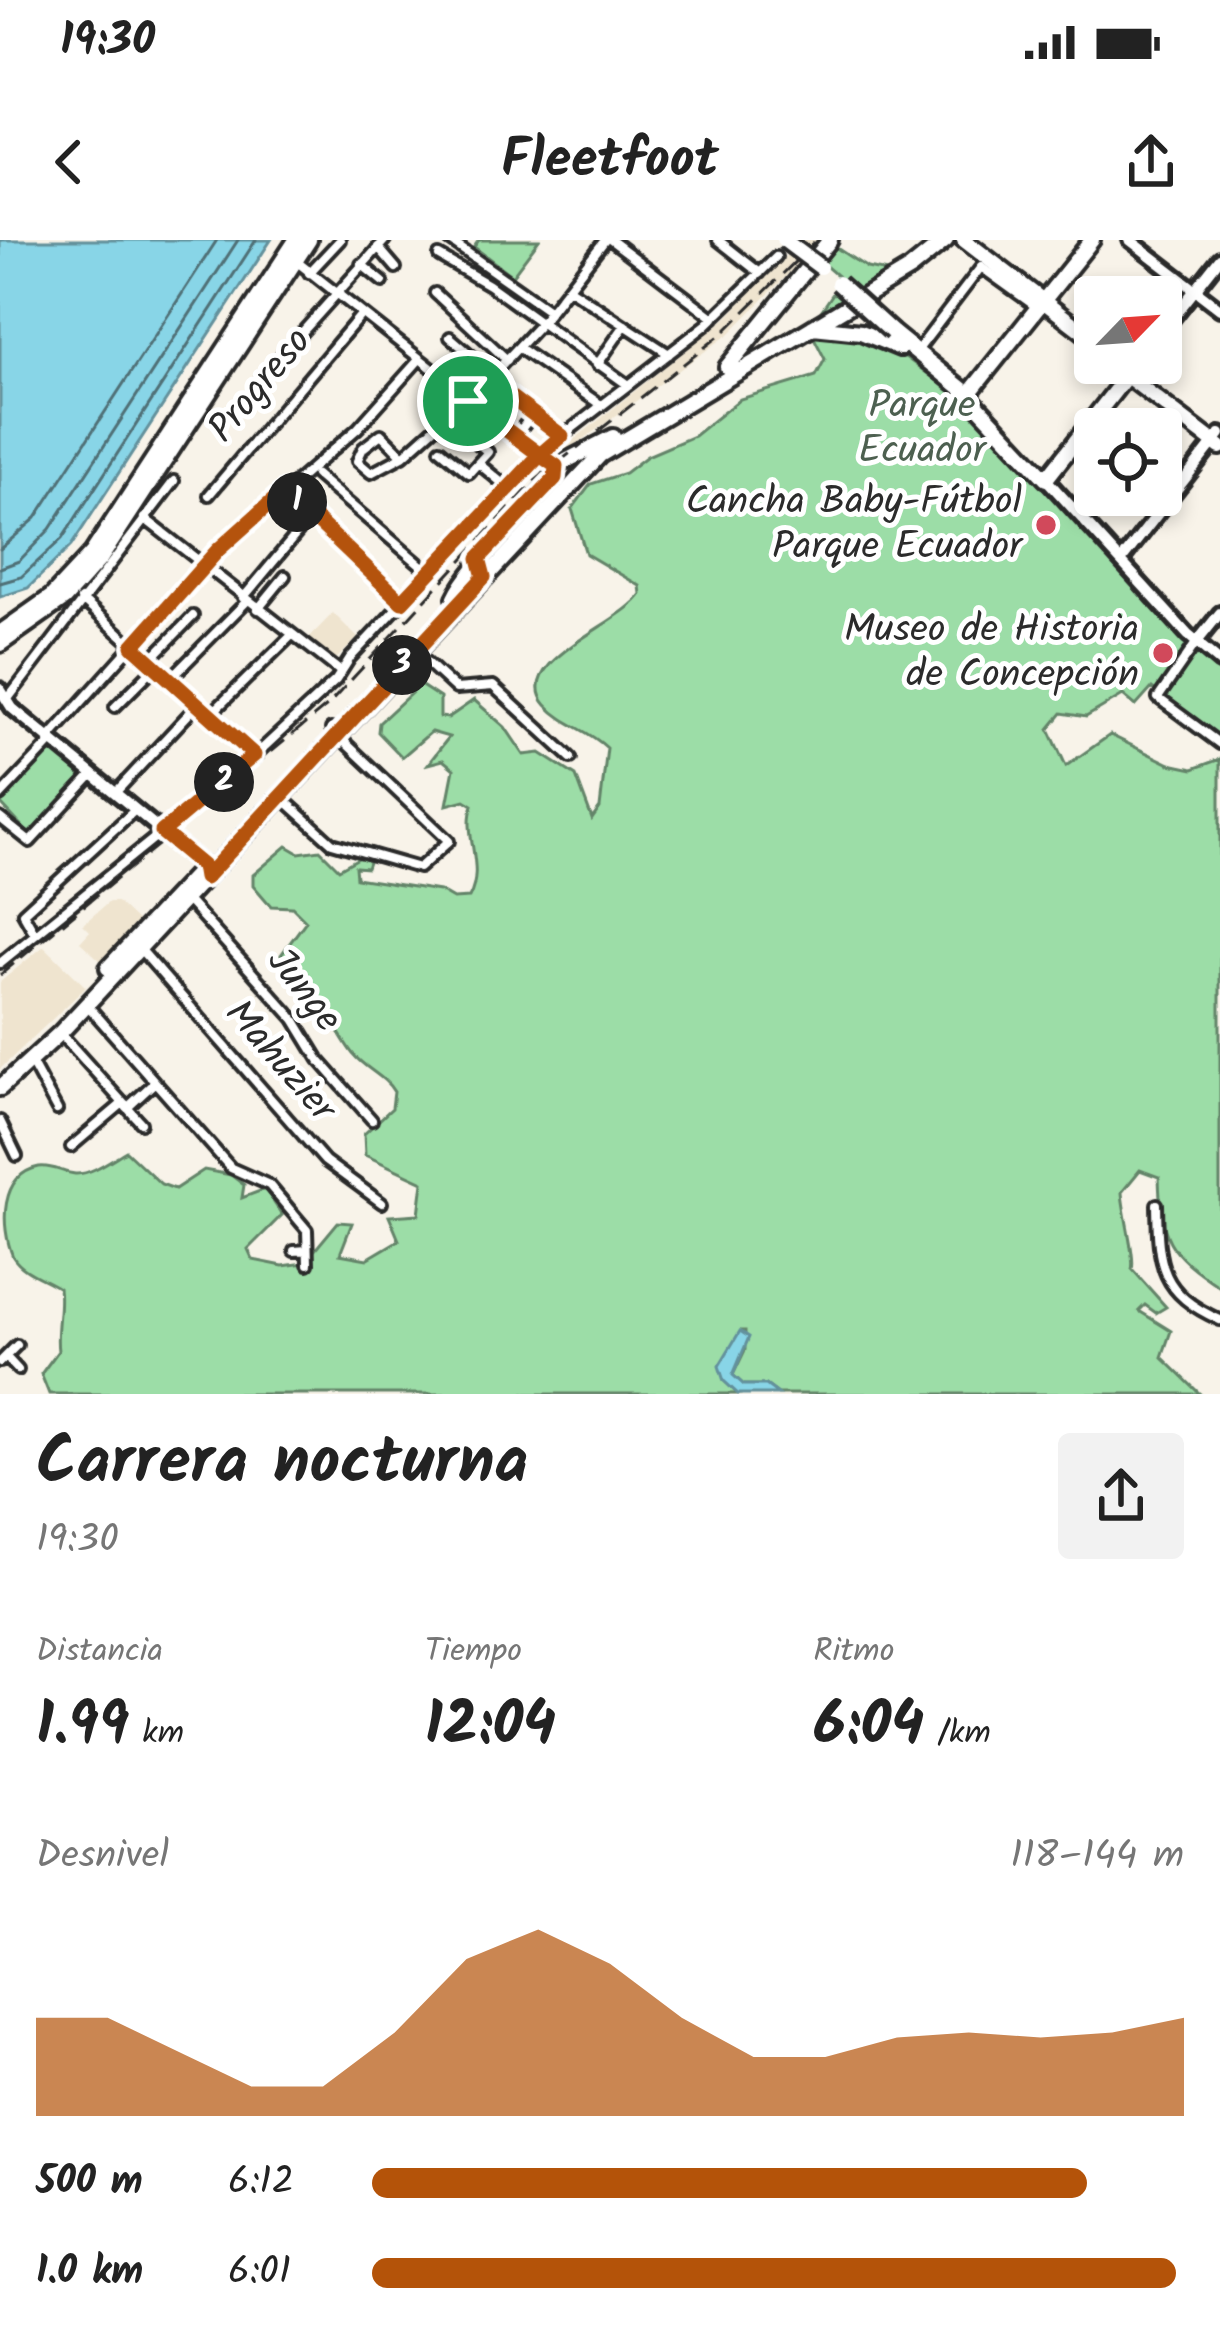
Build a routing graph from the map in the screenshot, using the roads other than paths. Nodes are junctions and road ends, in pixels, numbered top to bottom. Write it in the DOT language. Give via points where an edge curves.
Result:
graph roads {
  1 [pos="296,240"];
  2 [pos="309,240"];
  3 [pos="340,240"];
  4 [pos="449,240"];
  5 [pos="473,240"];
  6 [pos="608,240"];
  7 [pos="718,240"];
  8 [pos="784,240"];
  9 [pos="830,240"];
  10 [pos="934,240"];
  11 [pos="946,240"];
  12 [pos="964,240"];
  13 [pos="1092,240"];
  14 [pos="1130,240"];
  15 [pos="381,244"];
  16 [pos="466,250"];
  17 [pos="439,256"];
  18 [pos="776,257"];
  19 [pos="1220,258"];
  20 [pos="296,261"];
  21 [pos="361,264"];
  22 [pos="396,268"];
  23 [pos="309,273"];
  24 [pos="760,273"];
  25 [pos="383,282"];
  26 [pos="568,288"];
  27 [pos="1195,290"];
  28 [pos="435,293"];
  29 [pos="334,294"];
  30 [pos="1040,304"];
  31 [pos="1182,306"];
  32 [pos="1220,309"];
  33 [pos="550,311"];
  34 [pos="360,316"];
  35 [pos="715,318"];
  36 [pos="539,325"];
  37 [pos="625,325"];
  38 [pos="805,327"];
  39 [pos="1074,327"];
  40 [pos="1074,334"];
  41 [pos="450,337"];
  42 [pos="519,348"];
  43 [pos="916,352"];
  44 [pos="669,354"];
  45 [pos="507,361"];
  46 [pos="417,362"];
  47 [pos="598,364"];
  48 [pos="724,370"];
  49 [pos="491,377"];
  50 [pos="261,378"];
  51 [pos="1150,384"];
  52 [pos="628,385"];
  53 [pos="968,395"];
  54 [pos="468,401"];
  55 [pos="601,405"];
  56 [pos="533,414"];
  57 [pos="466,434"];
  58 [pos="562,436"];
  59 [pos="515,437"];
  60 [pos="613,437"];
  61 [pos="1218,439"];
  62 [pos="1074,448"];
  63 [pos="440,449"];
  64 [pos="540,455"];
  65 [pos="403,456"];
  66 [pos="478,463"];
  67 [pos="556,466"];
  68 [pos="316,475"];
  69 [pos="1046,479"];
  70 [pos="174,482"];
  71 [pos="508,488"];
  72 [pos="285,490"];
  73 [pos="209,495"];
  74 [pos="133,508"];
  75 [pos="528,518"];
  76 [pos="146,520"];
  77 [pos="299,531"];
  78 [pos="494,540"];
  79 [pos="1121,561"];
  80 [pos="203,568"];
  81 [pos="481,568"];
  82 [pos="429,572"];
  83 [pos="285,576"];
  84 [pos="78,596"];
  85 [pos="245,600"];
  86 [pos="402,602"];
  87 [pos="258,609"];
  88 [pos="1220,613"];
  89 [pos="193,616"];
  90 [pos="292,635"];
  91 [pos="3,642"];
  92 [pos="1196,643"];
  93 [pos="133,646"];
  94 [pos="415,651"];
  95 [pos="1220,662"];
  96 [pos="153,663"];
  97 [pos="341,672"];
  98 [pos="170,679"];
  99 [pos="3,696"];
  100 [pos="198,704"];
  101 [pos="115,706"];
  102 [pos="210,715"];
  103 [pos="334,732"];
  104 [pos="51,739"];
  105 [pos="1220,744"];
  106 [pos="254,755"];
  107 [pos="571,758"];
  108 [pos="93,774"];
  109 [pos="115,793"];
  110 [pos="0,796"];
  111 [pos="280,797"];
  112 [pos="135,810"];
  113 [pos="0,818"];
  114 [pos="162,832"];
  115 [pos="208,871"];
  116 [pos="181,898"];
  117 [pos="35,934"];
  118 [pos="139,943"];
  119 [pos="0,963"];
  120 [pos="83,1000"];
  121 [pos="60,1033"];
  122 [pos="31,1062"];
  123 [pos="0,1077"];
  124 [pos="155,1082"];
  125 [pos="0,1088"];
  126 [pos="125,1105"];
  127 [pos="57,1110"];
  128 [pos="372,1120"];
  129 [pos="0,1121"];
  130 [pos="141,1123"];
  131 [pos="71,1147"];
  132 [pos="17,1156"];
  133 [pos="382,1203"];
  134 [pos="1157,1204"];
  135 [pos="307,1250"];
  136 [pos="294,1251"];
  137 [pos="308,1264"];
  138 [pos="1220,1320"];
  139 [pos="17,1345"];
  140 [pos="3,1360"];
  141 [pos="18,1370"];
  1 -- 91 [label="main road" via="92,553"];
  2 -- 20 [label="main road"];
  3 -- 23 [label="street"];
  4 -- 16 [label="street"];
  5 -- 16 [label="street"];
  6 -- 26 [label="street"];
  6 -- 35 [label="street"];
  7 -- 24 [label="street"];
  8 -- 43 [label="main road, bridge"];
  9 -- 48 [label="main road"];
  10 -- 38 [label="main road"];
  11 -- 38 [label="main road"];
  12 -- 30 [label="main road"];
  13 -- 30 [label="main road"];
  14 -- 27 [label="street"];
  15 -- 21 [label="street"];
  15 -- 22 [label="street"];
  16 -- 33 [label="street"];
  17 -- 36 [label="street"];
  18 -- 24 [label="street"];
  19 -- 27 [label="street"];
  20 -- 23 [label="street"];
  20 -- 74 [label="main road"];
  21 -- 25 [label="street"];
  21 -- 29 [label="street"];
  23 -- 29 [label="street"];
  24 -- 35 [label="street"];
  26 -- 33 [label="street"];
  26 -- 37 [label="street"];
  27 -- 31 [label="street"];
  27 -- 32 [label="street"];
  28 -- 45 [label="street"];
  29 -- 34 [label="street"];
  29 -- 50 [label="street"];
  30 -- 39 [label="main road"];
  30 -- 40 [label="main road"];
  30 -- 43 [label="street" via="980,267"];
  30 -- 53 [label="main road"];
  33 -- 36 [label="street"];
  34 -- 46 [label="street"];
  34 -- 73 [label="street, Progreso"];
  35 -- 44 [label="street"];
  36 -- 42 [label="street"];
  36 -- 47 [label="street"];
  37 -- 44 [label="street"];
  37 -- 47 [label="street"];
  38 -- 48 [label="main road"];
  38 -- 53 [label="main road" via="886,340"];
  38 -- 81 [label="main road" via="609,448"];
  41 -- 49 [label="street"];
  42 -- 45 [label="street"];
  42 -- 55 [label="street"];
  43 -- 53 [label="main road"];
  44 -- 52 [label="street"];
  45 -- 49 [label="street"];
  46 -- 54 [label="street"];
  46 -- 72 [label="street" via="358,428"];
  47 -- 52 [label="street"];
  48 -- 60 [label="main road"];
  49 -- 54 [label="street"];
  49 -- 56 [label="street"];
  51 -- 61 [label="main road"];
  52 -- 55 [label="street"];
  53 -- 69 [label="main road"];
  54 -- 59 [label="street"];
  54 -- 65 [label="street"];
  55 -- 58 [label="street"];
  56 -- 58 [label="street"];
  56 -- 59 [label="street"];
  57 -- 66 [label="street" via="488,452"];
  58 -- 64 [label="street"];
  59 -- 64 [label="street"];
  60 -- 67 [label="main road"];
  60 -- 75 [label="main road"];
  61 -- 79 [label="street"];
  62 -- 69 [label="main road"];
  63 -- 66 [label="street" via="469,473"];
  64 -- 67 [label="street"];
  64 -- 71 [label="street"];
  65 -- 65 [label="street" via="371,473 357,461 381,434"];
  66 -- 71 [label="street"];
  67 -- 78 [label="main road" via="544,493"];
  68 -- 82 [label="street"];
  69 -- 79 [label="street"];
  70 -- 76 [label="street"];
  71 -- 82 [label="street"];
  72 -- 80 [label="street"];
  72 -- 86 [label="street"];
  74 -- 76 [label="street"];
  74 -- 84 [label="main road"];
  75 -- 78 [label="main road"];
  75 -- 81 [label="main road"];
  76 -- 80 [label="street"];
  76 -- 84 [label="street"];
  77 -- 85 [label="street"];
  78 -- 81 [label="main road"];
  79 -- 92 [label="street"];
  80 -- 85 [label="street"];
  80 -- 93 [label="street"];
  81 -- 94 [label="main road"];
  81 -- 103 [label="main road"];
  82 -- 86 [label="street"];
  83 -- 87 [label="street"];
  84 -- 91 [label="main road"];
  84 -- 93 [label="street"];
  84 -- 99 [label="street"];
  85 -- 87 [label="street"];
  85 -- 98 [label="street"];
  86 -- 97 [label="street"];
  87 -- 90 [label="street"];
  88 -- 92 [label="street"];
  89 -- 96 [label="street"];
  90 -- 97 [label="street"];
  90 -- 102 [label="street"];
  92 -- 95 [label="street"];
  92 -- 105 [label="street" via="1158,698"];
  93 -- 96 [label="street"];
  93 -- 104 [label="street"];
  94 -- 103 [label="main road"];
  94 -- 107 [label="street" via="456,689 493,686"];
  96 -- 98 [label="street"];
  96 -- 101 [label="street"];
  97 -- 106 [label="street"];
  98 -- 100 [label="street"];
  99 -- 104 [label="street"];
  100 -- 102 [label="street"];
  100 -- 109 [label="street"];
  102 -- 106 [label="street"];
  103 -- 111 [label="main road"];
  103 -- 111 [label="street" via="449,838 427,866 332,843"];
  103 -- 115 [label="main road"];
  104 -- 108 [label="street"];
  104 -- 110 [label="street"];
  106 -- 114 [label="street"];
  108 -- 109 [label="street"];
  108 -- 113 [label="street" via="30,842"];
  109 -- 112 [label="street"];
  111 -- 115 [label="main road"];
  112 -- 114 [label="street"];
  112 -- 117 [label="street" via="24,912"];
  114 -- 115 [label="street"];
  114 -- 117 [label="street"];
  115 -- 116 [label="main road"];
  116 -- 118 [label="main road"];
  116 -- 128 [label="street, Junge" via="298,1023"];
  117 -- 119 [label="street"];
  118 -- 120 [label="main road"];
  118 -- 133 [label="street, Mahuzier" via="325,1161"];
  120 -- 121 [label="main road"];
  120 -- 123 [label="main road"];
  120 -- 124 [label="street"];
  121 -- 122 [label="main road"];
  121 -- 126 [label="street"];
  122 -- 125 [label="main road"];
  122 -- 127 [label="street"];
  124 -- 126 [label="street"];
  124 -- 135 [label="street" via="233,1170 269,1185 307,1230"];
  126 -- 130 [label="street"];
  126 -- 131 [label="street"];
  129 -- 132 [label="street"];
  134 -- 138 [label="street" via="1160,1262 1186,1305"];
  135 -- 136 [label="street"];
  135 -- 137 [label="street"];
  139 -- 140 [label="street"];
  140 -- 141 [label="street"];
}
